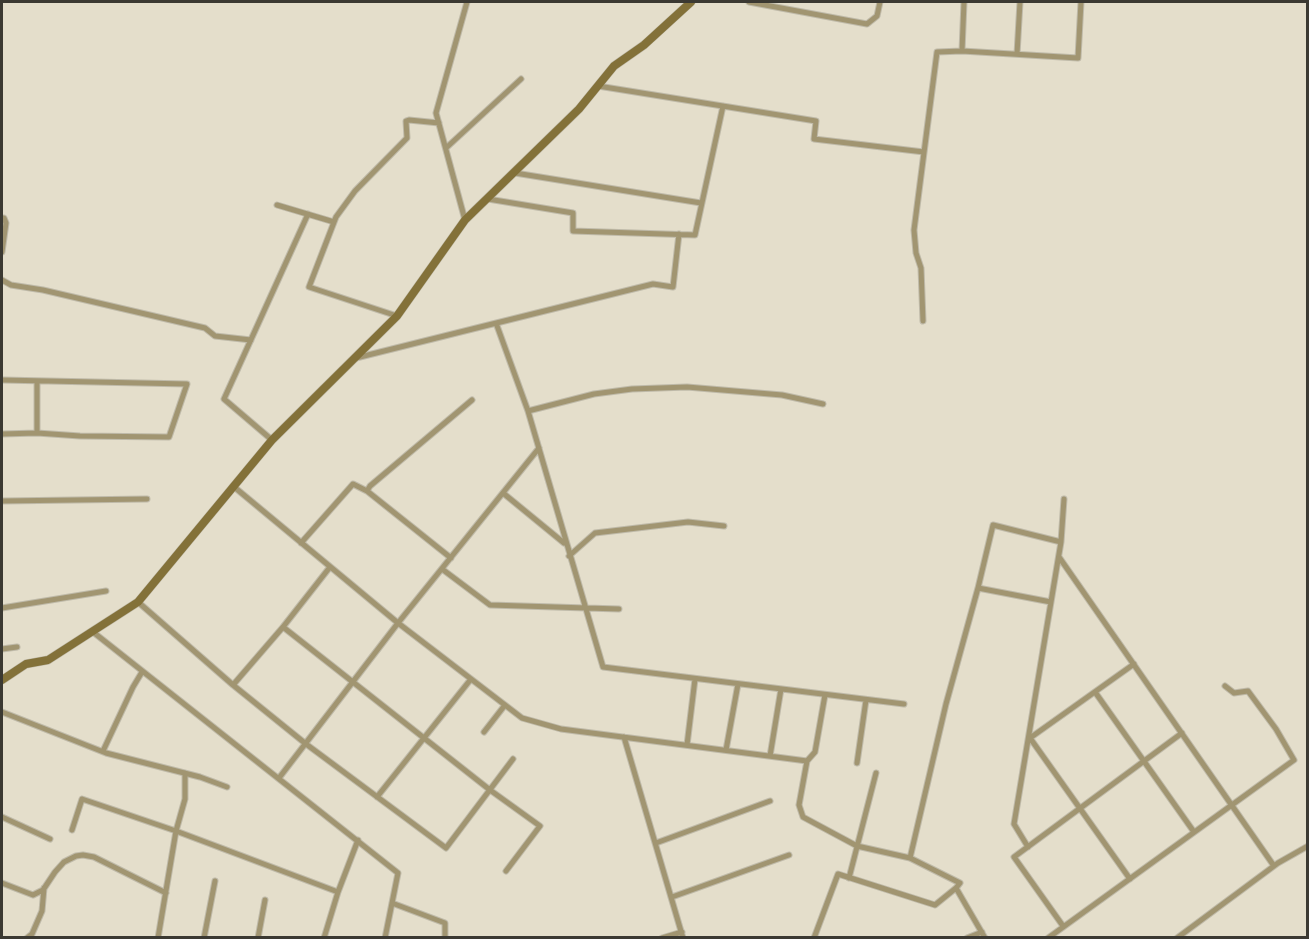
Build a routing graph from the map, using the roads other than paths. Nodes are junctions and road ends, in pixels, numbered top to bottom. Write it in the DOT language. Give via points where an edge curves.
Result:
graph roads {
  1 [pos="467,2"];
  2 [pos="691,2"];
  3 [pos="749,2"];
  4 [pos="880,2"];
  5 [pos="964,2"];
  6 [pos="1020,2"];
  7 [pos="1081,2"];
  8 [pos="962,51"];
  9 [pos="1017,54"];
  10 [pos="521,79"];
  11 [pos="598,86"];
  12 [pos="723,106"];
  13 [pos="439,123"];
  14 [pos="446,148"];
  15 [pos="924,152"];
  16 [pos="515,173"];
  17 [pos="488,199"];
  18 [pos="701,203"];
  19 [pos="276,205"];
  20 [pos="308,214"];
  21 [pos="2,219"];
  22 [pos="465,220"];
  23 [pos="334,222"];
  24 [pos="679,234"];
  25 [pos="2,252"];
  26 [pos="2,280"];
  27 [pos="397,316"];
  28 [pos="923,321"];
  29 [pos="496,323"];
  30 [pos="251,340"];
  31 [pos="354,359"];
  32 [pos="2,380"];
  33 [pos="37,381"];
  34 [pos="472,400"];
  35 [pos="823,404"];
  36 [pos="528,411"];
  37 [pos="2,434"];
  38 [pos="37,434"];
  39 [pos="272,440"];
  40 [pos="539,448"];
  41 [pos="233,486"];
  42 [pos="367,491"];
  43 [pos="503,493"];
  44 [pos="147,499"];
  45 [pos="1064,499"];
  46 [pos="2,501"];
  47 [pos="724,526"];
  48 [pos="1061,542"];
  49 [pos="301,543"];
  50 [pos="566,544"];
  51 [pos="569,556"];
  52 [pos="1059,557"];
  53 [pos="451,558"];
  54 [pos="330,567"];
  55 [pos="442,569"];
  56 [pos="978,588"];
  57 [pos="106,591"];
  58 [pos="138,602"];
  59 [pos="1051,602"];
  60 [pos="2,608"];
  61 [pos="585,608"];
  62 [pos="618,609"];
  63 [pos="398,623"];
  64 [pos="283,627"];
  65 [pos="93,632"];
  66 [pos="17,647"];
  67 [pos="2,649"];
  68 [pos="1134,664"];
  69 [pos="142,672"];
  70 [pos="471,679"];
  71 [pos="695,679"];
  72 [pos="2,680"];
  73 [pos="353,683"];
  74 [pos="738,684"];
  75 [pos="233,685"];
  76 [pos="1225,686"];
  77 [pos="781,689"];
  78 [pos="1095,692"];
  79 [pos="825,695"];
  80 [pos="866,700"];
  81 [pos="903,704"];
  82 [pos="505,705"];
  83 [pos="2,712"];
  84 [pos="484,732"];
  85 [pos="1182,733"];
  86 [pos="624,737"];
  87 [pos="424,738"];
  88 [pos="1029,738"];
  89 [pos="306,744"];
  90 [pos="687,745"];
  91 [pos="726,750"];
  92 [pos="103,752"];
  93 [pos="771,756"];
  94 [pos="513,759"];
  95 [pos="807,761"];
  96 [pos="1144,761"];
  97 [pos="857,763"];
  98 [pos="184,773"];
  99 [pos="876,773"];
  100 [pos="279,778"];
  101 [pos="227,787"];
  102 [pos="490,790"];
  103 [pos="377,797"];
  104 [pos="770,801"];
  105 [pos="1232,805"];
  106 [pos="1080,808"];
  107 [pos="2,817"];
  108 [pos="72,830"];
  109 [pos="176,831"];
  110 [pos="1194,832"];
  111 [pos="50,839"];
  112 [pos="358,840"];
  113 [pos="656,843"];
  114 [pos="857,846"];
  115 [pos="1308,846"];
  116 [pos="1028,847"];
  117 [pos="789,855"];
  118 [pos="910,858"];
  119 [pos="1274,866"];
  120 [pos="506,871"];
  121 [pos="849,878"];
  122 [pos="1130,879"];
  123 [pos="215,881"];
  124 [pos="2,883"];
  125 [pos="44,888"];
  126 [pos="956,888"];
  127 [pos="166,892"];
  128 [pos="338,892"];
  129 [pos="672,897"];
  130 [pos="265,900"];
  131 [pos="392,903"];
  132 [pos="1063,927"];
  133 [pos="683,935"];
  134 [pos="983,935"];
  135 [pos="27,938"];
  136 [pos="158,938"];
  137 [pos="204,938"];
  138 [pos="258,938"];
  139 [pos="324,938"];
  140 [pos="385,938"];
  141 [pos="445,938"];
  142 [pos="662,938"];
  143 [pos="814,938"];
  144 [pos="967,938"];
  145 [pos="1048,938"];
  146 [pos="1177,938"];
  1 -- 13 [label="street" via="436,113"];
  2 -- 11 [label="street" via="645,45 614,66"];
  3 -- 4 [label="street" via="867,24 877,16"];
  5 -- 8 [label="street"];
  6 -- 9 [label="street"];
  7 -- 9 [label="street" via="1078,58"];
  8 -- 9 [label="street"];
  8 -- 15 [label="street" via="937,52"];
  10 -- 14 [label="street"];
  11 -- 12 [label="street"];
  11 -- 16 [label="street"];
  12 -- 15 [label="street" via="816,121 814,139"];
  12 -- 18 [label="street"];
  13 -- 14 [label="street"];
  13 -- 23 [label="street" via="406,121 407,138 355,191"];
  14 -- 22 [label="street"];
  15 -- 28 [label="street" via="914,230 921,268"];
  16 -- 17 [label="street"];
  16 -- 18 [label="street"];
  17 -- 22 [label="street"];
  17 -- 24 [label="street" via="573,213 573,231"];
  18 -- 24 [label="street" via="695,235"];
  19 -- 20 [label="street"];
  20 -- 23 [label="street"];
  20 -- 30 [label="street"];
  21 -- 25 [label="street" via="6,223"];
  22 -- 27 [label="street"];
  23 -- 27 [label="street" via="309,287"];
  24 -- 29 [label="street" via="673,287 653,284"];
  26 -- 30 [label="street" via="205,328 215,336"];
  27 -- 31 [label="street"];
  29 -- 31 [label="street"];
  29 -- 36 [label="street"];
  30 -- 39 [label="street" via="224,399"];
  31 -- 39 [label="street"];
  32 -- 33 [label="street"];
  33 -- 38 [label="street"];
  33 -- 38 [label="street" via="187,384 169,437"];
  34 -- 42 [label="street"];
  35 -- 36 [label="street" via="782,395 687,387 594,394"];
  36 -- 40 [label="street"];
  37 -- 38 [label="street"];
  39 -- 41 [label="street"];
  40 -- 43 [label="street"];
  40 -- 50 [label="street"];
  41 -- 49 [label="street"];
  41 -- 58 [label="street"];
  42 -- 49 [label="street" via="353,484"];
  42 -- 53 [label="street"];
  43 -- 50 [label="street"];
  43 -- 53 [label="street"];
  44 -- 46 [label="street"];
  45 -- 48 [label="street"];
  47 -- 51 [label="street" via="688,522 595,533"];
  48 -- 52 [label="street"];
  48 -- 56 [label="street" via="993,525"];
  49 -- 54 [label="street"];
  50 -- 51 [label="street"];
  51 -- 61 [label="street"];
  52 -- 59 [label="street"];
  52 -- 68 [label="street"];
  53 -- 55 [label="street"];
  54 -- 63 [label="street"];
  54 -- 64 [label="street"];
  55 -- 61 [label="street" via="490,605"];
  55 -- 63 [label="street"];
  56 -- 59 [label="street"];
  56 -- 118 [label="street"];
  57 -- 60 [label="street"];
  58 -- 65 [label="street"];
  58 -- 75 [label="street"];
  59 -- 88 [label="street"];
  61 -- 62 [label="street"];
  61 -- 71 [label="street" via="603,667"];
  63 -- 70 [label="street"];
  63 -- 73 [label="street"];
  64 -- 73 [label="street"];
  64 -- 75 [label="street"];
  65 -- 69 [label="street"];
  65 -- 72 [label="street" via="48,660 26,664"];
  66 -- 67 [label="street"];
  68 -- 78 [label="street"];
  68 -- 85 [label="street"];
  69 -- 92 [label="street"];
  69 -- 100 [label="street"];
  70 -- 82 [label="street"];
  70 -- 87 [label="street"];
  71 -- 74 [label="street"];
  71 -- 90 [label="street"];
  73 -- 87 [label="street"];
  73 -- 89 [label="street"];
  74 -- 77 [label="street"];
  74 -- 91 [label="street"];
  75 -- 89 [label="street"];
  76 -- 105 [label="street" via="1234,693 1248,691 1294,760"];
  77 -- 79 [label="street"];
  77 -- 93 [label="street"];
  78 -- 88 [label="street"];
  78 -- 96 [label="street"];
  79 -- 80 [label="street"];
  79 -- 95 [label="street" via="815,752"];
  80 -- 81 [label="street"];
  80 -- 97 [label="street"];
  82 -- 84 [label="street"];
  82 -- 86 [label="street" via="522,718 551,726"];
  83 -- 92 [label="street"];
  85 -- 96 [label="street"];
  85 -- 105 [label="street"];
  86 -- 90 [label="street"];
  86 -- 113 [label="street"];
  87 -- 102 [label="street"];
  87 -- 103 [label="street"];
  88 -- 106 [label="street"];
  88 -- 116 [label="street" via="1014,824"];
  89 -- 100 [label="street"];
  89 -- 103 [label="street"];
  90 -- 91 [label="street"];
  91 -- 93 [label="street"];
  92 -- 98 [label="street"];
  93 -- 95 [label="street"];
  94 -- 102 [label="street"];
  95 -- 114 [label="street" via="799,805 803,818"];
  96 -- 106 [label="street"];
  96 -- 110 [label="street"];
  98 -- 101 [label="street"];
  98 -- 109 [label="street" via="185,799"];
  99 -- 114 [label="street"];
  100 -- 112 [label="street"];
  102 -- 103 [label="street" via="446,848"];
  102 -- 120 [label="street" via="540,826"];
  104 -- 113 [label="street"];
  105 -- 110 [label="street"];
  105 -- 119 [label="street"];
  106 -- 116 [label="street"];
  106 -- 122 [label="street"];
  107 -- 111 [label="street"];
  108 -- 109 [label="street" via="81,799"];
  109 -- 127 [label="street"];
  109 -- 128 [label="street"];
  110 -- 122 [label="street"];
  112 -- 128 [label="street"];
  112 -- 131 [label="street" via="398,873"];
  113 -- 129 [label="street"];
  114 -- 118 [label="street"];
  114 -- 121 [label="street"];
  115 -- 119 [label="street"];
  116 -- 132 [label="street" via="1014,857"];
  117 -- 129 [label="street"];
  118 -- 126 [label="street" via="960,883"];
  119 -- 146 [label="street"];
  121 -- 126 [label="street" via="935,905"];
  121 -- 143 [label="street" via="838,874"];
  122 -- 132 [label="street"];
  123 -- 137 [label="street"];
  124 -- 125 [label="street" via="33,895"];
  125 -- 127 [label="street" via="59,866 83,855"];
  125 -- 135 [label="street" via="42,911"];
  126 -- 134 [label="street"];
  127 -- 136 [label="street"];
  128 -- 139 [label="street"];
  129 -- 133 [label="street"];
  130 -- 138 [label="street"];
  131 -- 140 [label="street"];
  131 -- 141 [label="street" via="444,923"];
  132 -- 145 [label="street"];
  133 -- 142 [label="street"];
  134 -- 144 [label="street"];
}
